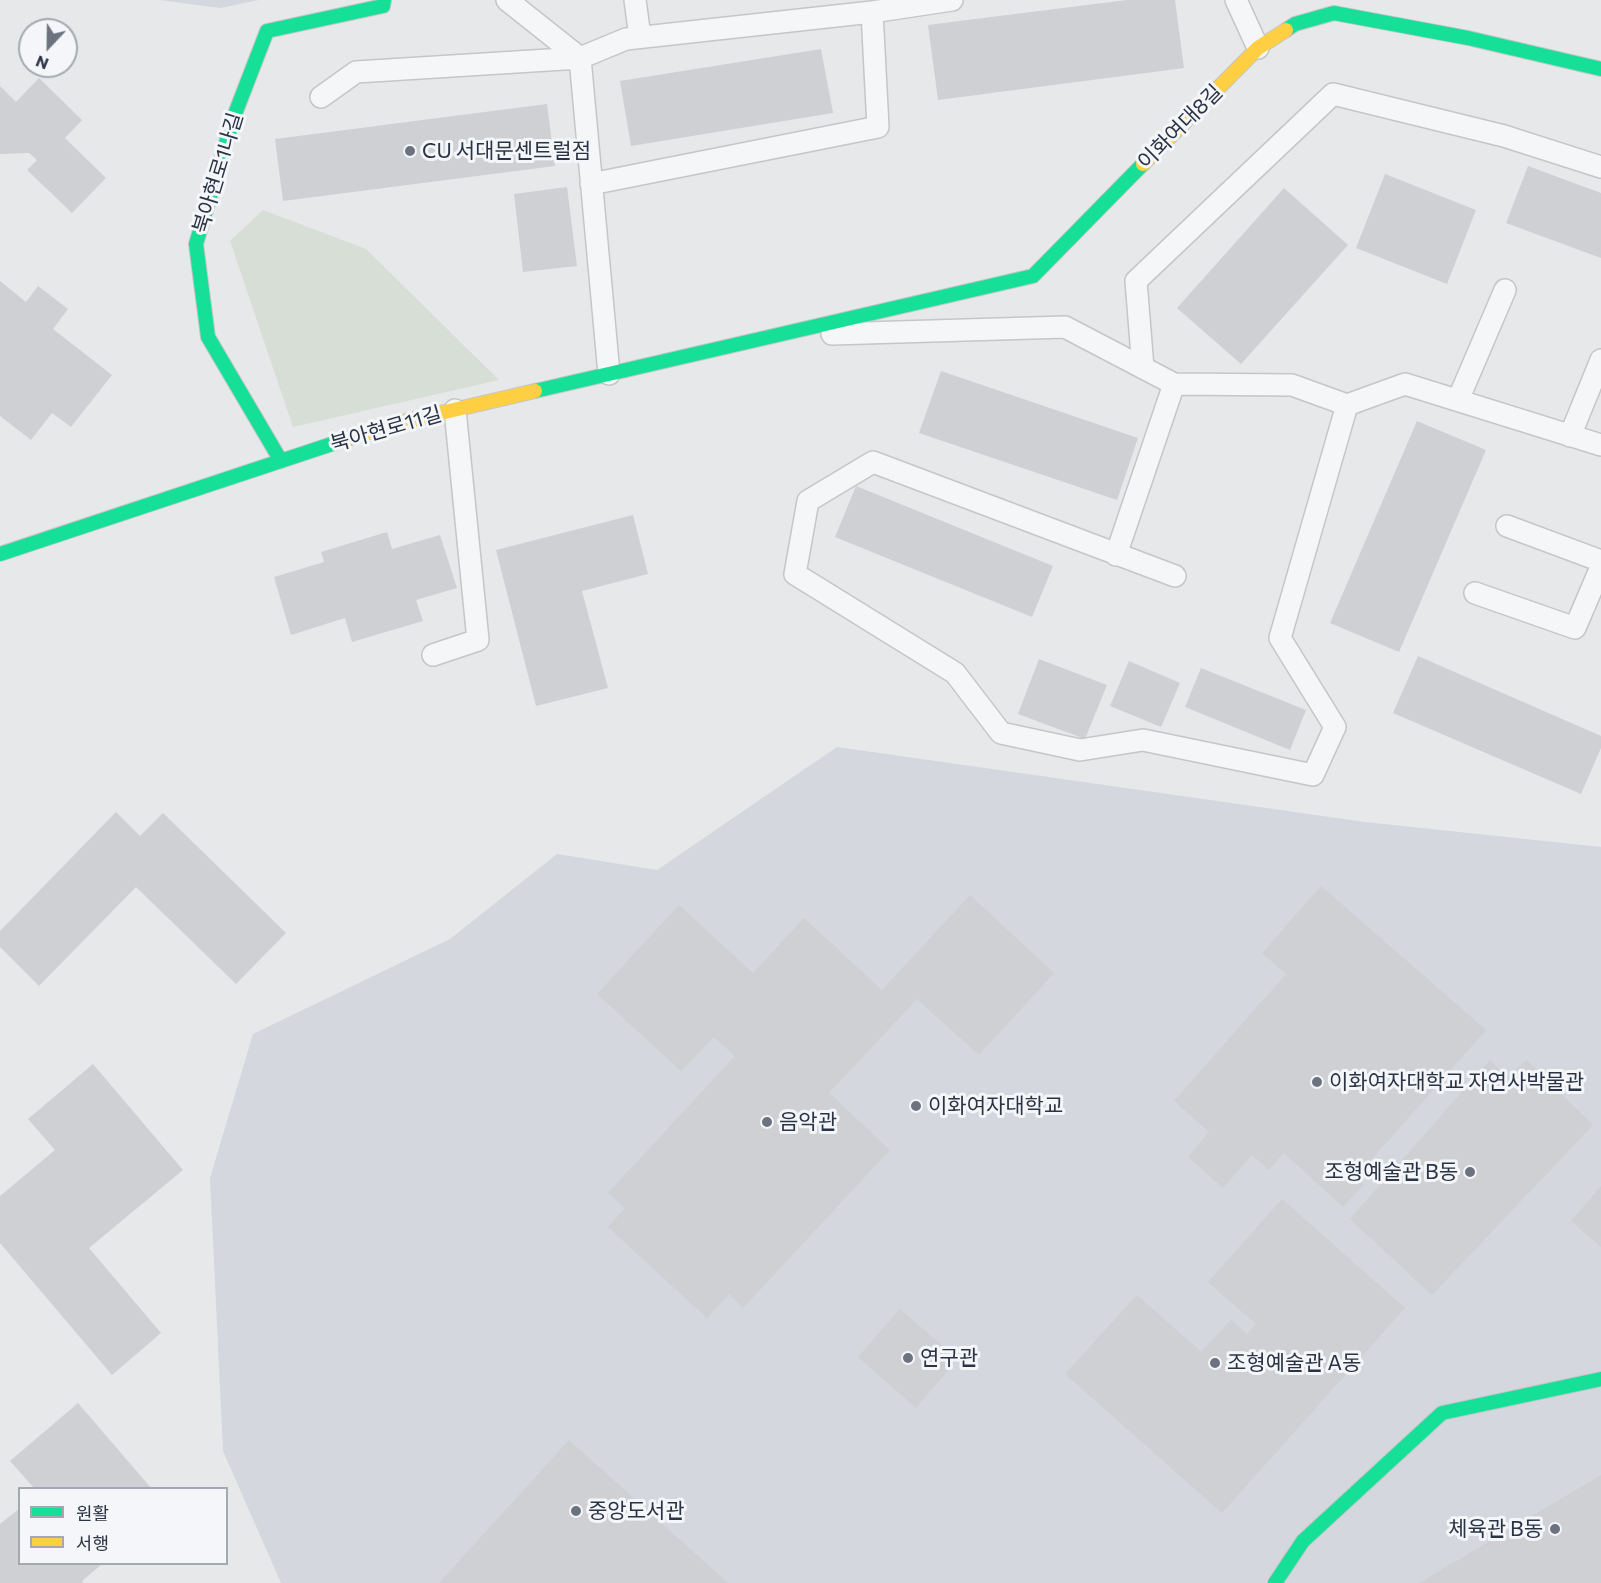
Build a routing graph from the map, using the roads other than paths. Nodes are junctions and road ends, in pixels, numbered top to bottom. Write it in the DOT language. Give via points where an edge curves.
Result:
graph roads {
  1 [pos="384,0"];
  2 [pos="507,0"];
  3 [pos="635,0"];
  4 [pos="952,0"];
  5 [pos="1236,0"];
  6 [pos="872,12"];
  7 [pos="640,38"];
  8 [pos="1258,48"];
  9 [pos="580,58"];
  10 [pos="1601,69"];
  11 [pos="321,97"];
  12 [pos="1601,167"];
  13 [pos="591,184"];
  14 [pos="1505,290"];
  15 [pos="781,335"];
  16 [pos="1601,360"];
  17 [pos="1143,368"];
  18 [pos="609,374"];
  19 [pos="1174,384"];
  20 [pos="1458,400"];
  21 [pos="1347,405"];
  22 [pos="455,410"];
  23 [pos="1570,435"];
  24 [pos="1601,445"];
  25 [pos="281,461"];
  26 [pos="1507,526"];
  27 [pos="0,554"];
  28 [pos="1116,555"];
  29 [pos="1601,561"];
  30 [pos="1601,567"];
  31 [pos="1175,576"];
  32 [pos="1475,593"];
  33 [pos="433,655"];
  34 [pos="1601,1379"];
  35 [pos="1275,1583"];
  1 -- 25 [label="street, 북아현로1나길" via="382,6 267,30 233,119 196,244 208,337"];
  2 -- 9 [label="lane"];
  3 -- 7 [label="lane"];
  4 -- 6 [label="lane"];
  5 -- 8 [label="lane"];
  6 -- 7 [label="lane"];
  6 -- 13 [label="lane" via="878,127"];
  7 -- 9 [label="lane" via="626,39"];
  8 -- 10 [label="street, 이화여대8길" via="1295,24 1334,12"];
  8 -- 15 [label="street, 이화여대8길" via="1033,276"];
  9 -- 11 [label="lane" via="356,72"];
  9 -- 13 [label="lane"];
  12 -- 17 [label="lane" via="1504,136 1333,94 1136,281"];
  13 -- 18 [label="lane"];
  14 -- 20 [label="lane"];
  15 -- 17 [label="lane" via="1065,327"];
  15 -- 18 [label="street, 북아현로11길"];
  16 -- 23 [label="lane"];
  17 -- 19 [label="lane"];
  18 -- 22 [label="street, 북아현로11길"];
  19 -- 21 [label="lane" via="1292,385"];
  19 -- 28 [label="lane"];
  20 -- 21 [label="lane" via="1405,384"];
  20 -- 23 [label="lane"];
  21 -- 28 [label="lane" via="1280,638 1335,727 1313,775 1143,740 1080,750 1001,733 955,673 795,574 808,501 873,462"];
  22 -- 25 [label="street, 북아현로11길" via="389,425"];
  22 -- 33 [label="lane" via="478,640"];
  23 -- 24 [label="lane"];
  25 -- 27 [label="street, 북아현로11길"];
  26 -- 29 [label="lane"];
  28 -- 31 [label="lane"];
  30 -- 32 [label="lane" via="1575,628"];
  34 -- 35 [label="street" via="1442,1413 1304,1541"];
}
